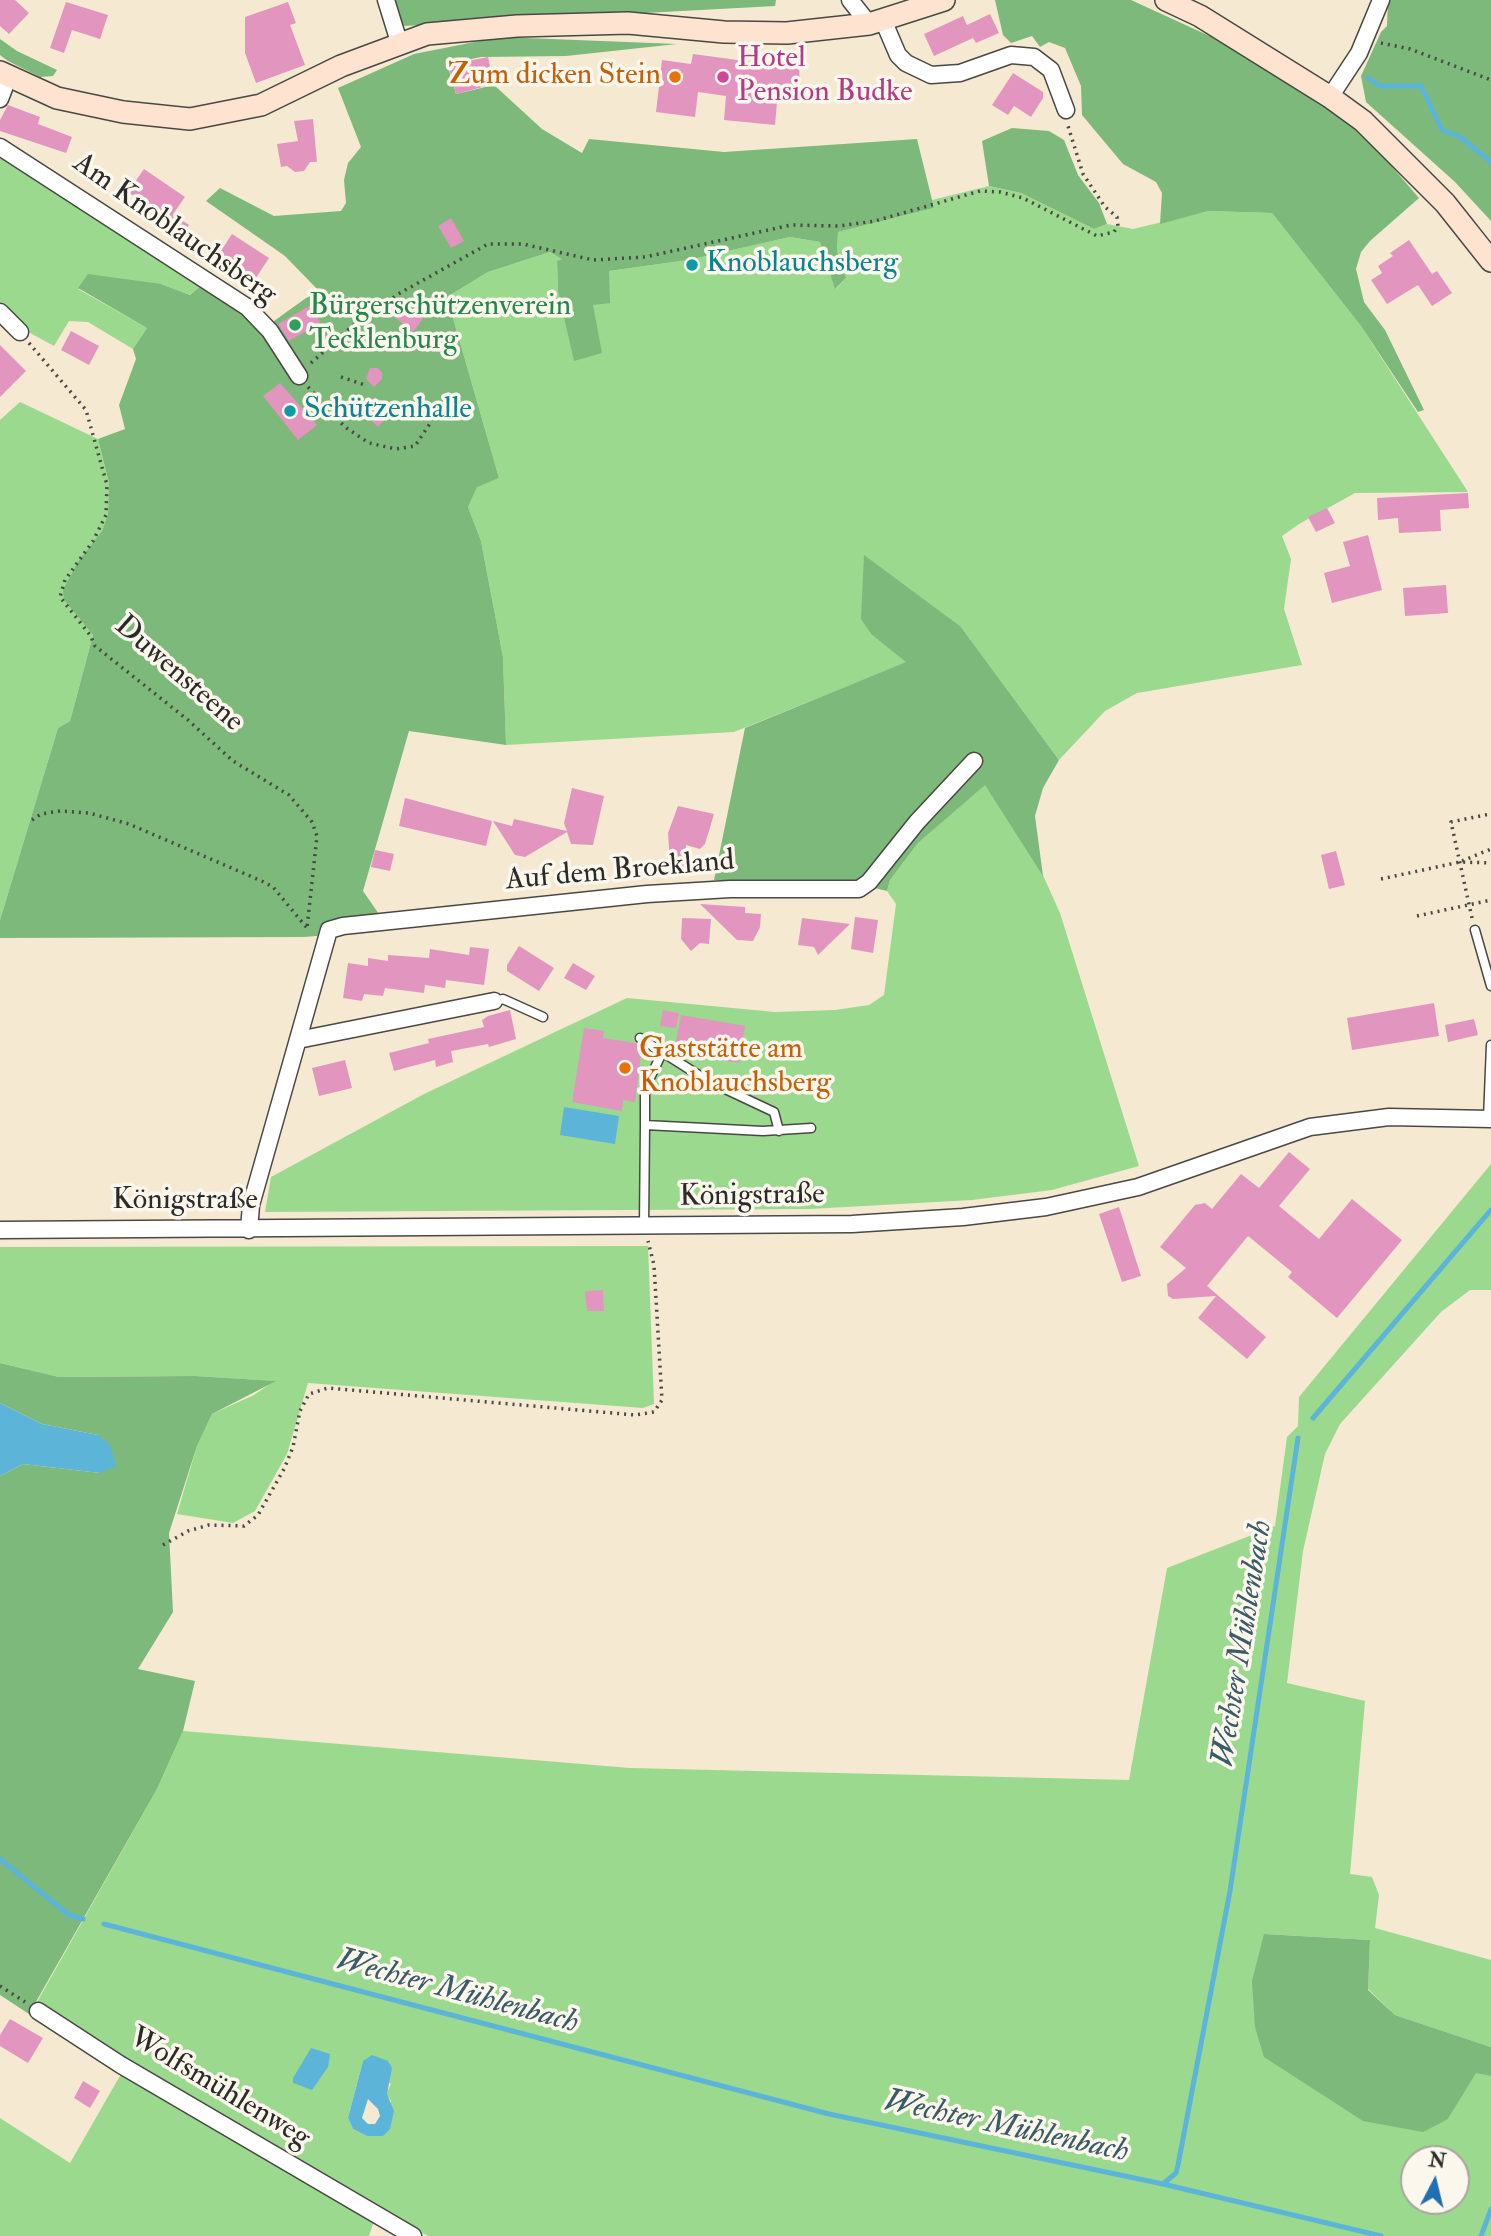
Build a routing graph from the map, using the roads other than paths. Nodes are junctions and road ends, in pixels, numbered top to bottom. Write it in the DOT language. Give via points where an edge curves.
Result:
graph roads {
  1 [pos="386,0"];
  2 [pos="850,0"];
  3 [pos="944,0"];
  4 [pos="1166,0"];
  5 [pos="1381,0"];
  6 [pos="876,22"];
  7 [pos="399,42"];
  8 [pos="4,75"];
  9 [pos="1330,97"];
  10 [pos="0,99"];
  11 [pos="1066,110"];
  12 [pos="0,146"];
  13 [pos="1491,261"];
  14 [pos="0,312"];
  15 [pos="20,332"];
  16 [pos="299,376"];
  17 [pos="974,761"];
  18 [pos="1475,930"];
  19 [pos="1491,986"];
  20 [pos="494,1001"];
  21 [pos="543,1017"];
  22 [pos="640,1038"];
  23 [pos="298,1040"];
  24 [pos="1491,1045"];
  25 [pos="662,1053"];
  26 [pos="1490,1119"];
  27 [pos="645,1125"];
  28 [pos="811,1128"];
  29 [pos="779,1130"];
  30 [pos="644,1226"];
  31 [pos="0,1230"];
  32 [pos="248,1230"];
  33 [pos="37,2011"];
  34 [pos="413,2236"];
  1 -- 7 [label="street"];
  2 -- 6 [label="street"];
  3 -- 6 [label="main road"];
  4 -- 9 [label="main road" via="1200,16"];
  5 -- 9 [label="street" via="1359,53"];
  6 -- 7 [label="main road" via="787,33 628,23 561,24 459,31"];
  6 -- 11 [label="street" via="906,63 932,75 960,73 1012,55 1034,57 1051,70"];
  7 -- 8 [label="main road" via="261,105 190,119 123,113 71,101"];
  8 -- 10 [label="street"];
  9 -- 13 [label="main road" via="1363,121 1417,174"];
  12 -- 16 [label="street, Am Knoblauchsberg" via="247,307 270,331"];
  14 -- 15 [label="street"];
  17 -- 23 [label="street, Auf dem Broekland" via="859,889 647,894 334,928 326,937"];
  18 -- 19 [label="lane"];
  20 -- 21 [label="lane" via="503,999"];
  20 -- 23 [label="street"];
  22 -- 25 [label="lane"];
  23 -- 32 [label="street, Auf dem Broekland"];
  24 -- 26 [label="lane"];
  25 -- 27 [label="lane" via="645,1088"];
  25 -- 29 [label="lane" via="774,1112"];
  26 -- 30 [label="street, Königstraße" via="1389,1117 1310,1127 1138,1187 1046,1207 852,1224"];
  27 -- 29 [label="lane"];
  27 -- 30 [label="lane"];
  28 -- 29 [label="lane"];
  30 -- 32 [label="street, Königstraße"];
  31 -- 32 [label="street, Königstraße"];
  33 -- 34 [label="street, Wolfsmühlenweg"];
}
